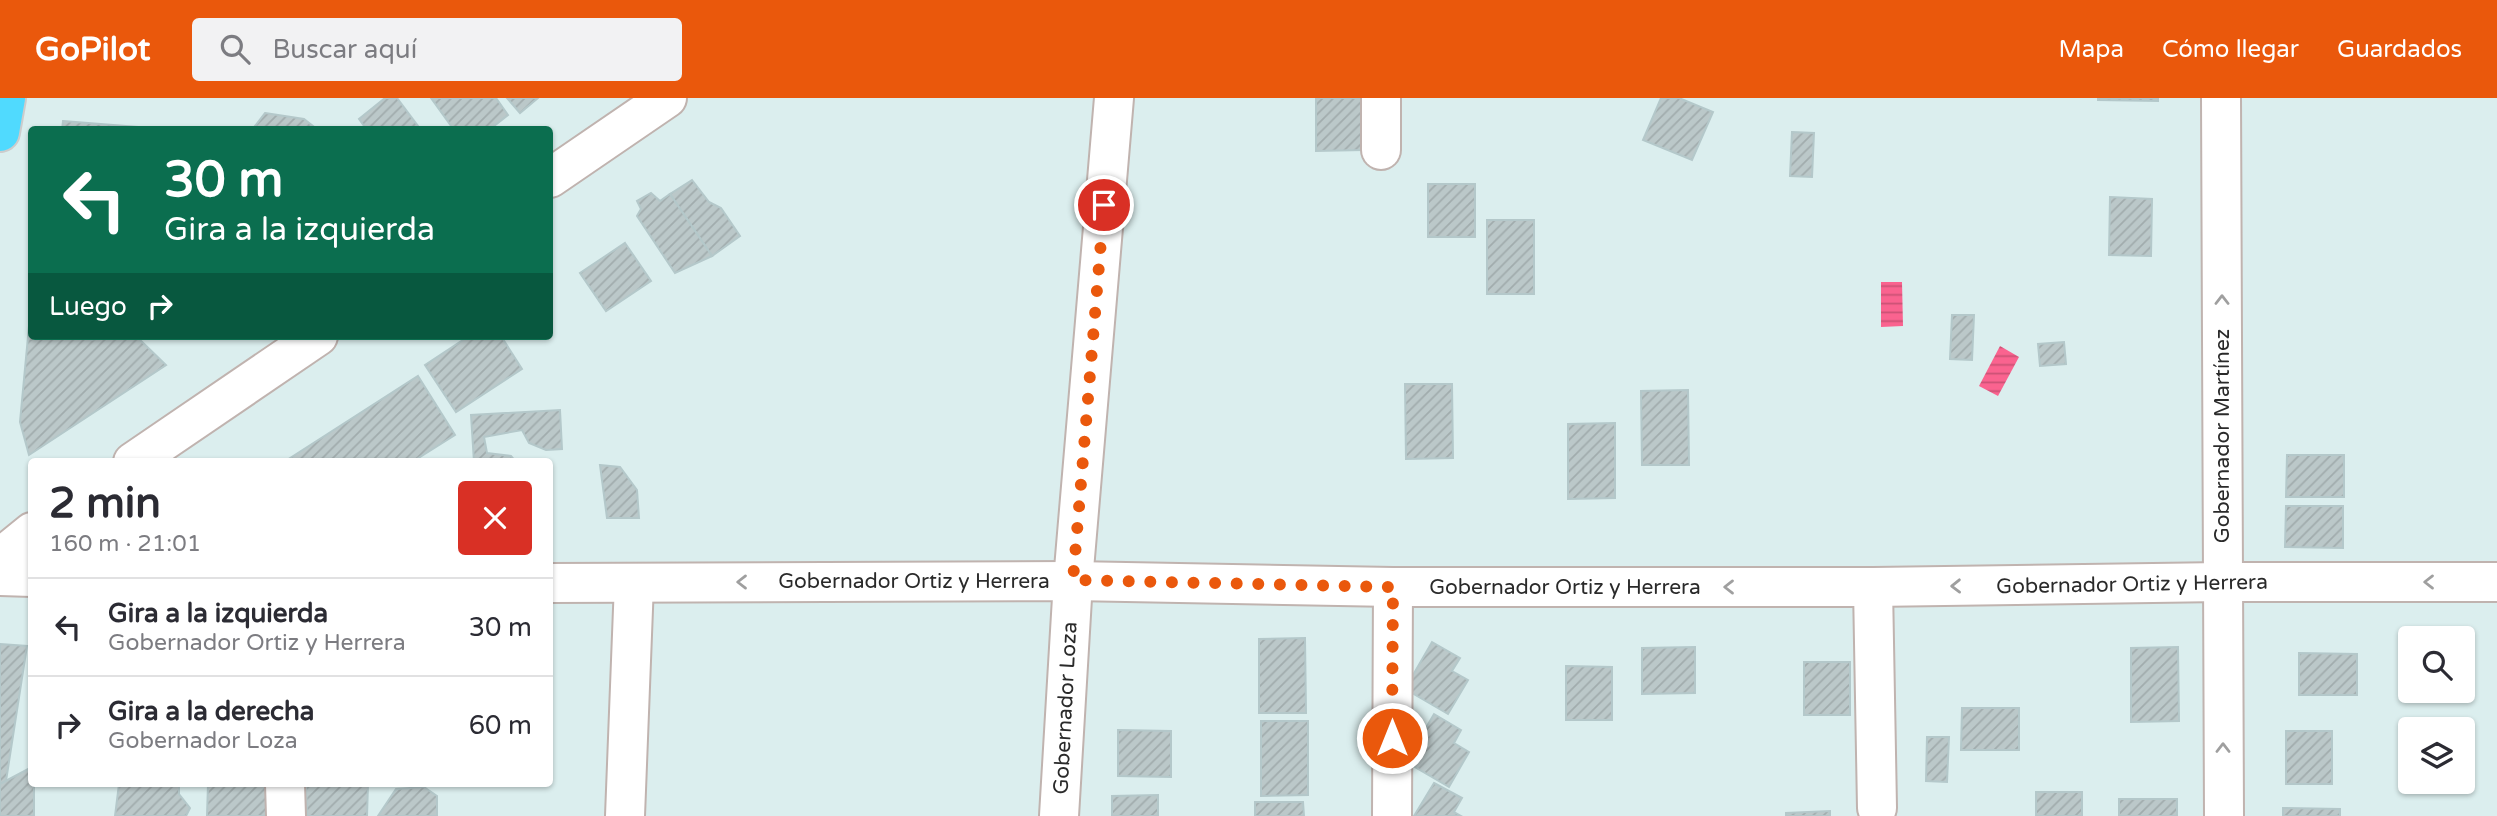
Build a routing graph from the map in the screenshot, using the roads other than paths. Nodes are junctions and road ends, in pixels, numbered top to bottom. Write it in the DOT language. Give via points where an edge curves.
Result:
graph roads {
  1 [pos="6,98"];
  2 [pos="667,98"];
  3 [pos="1114,98"];
  4 [pos="1381,98"];
  5 [pos="2221,98"];
  6 [pos="0,132"];
  7 [pos="1381,150"];
  8 [pos="553,176"];
  9 [pos="312,340"];
  10 [pos="140,458"];
  11 [pos="28,535"];
  12 [pos="0,558"];
  13 [pos="0,576"];
  14 [pos="28,577"];
  15 [pos="1073,580"];
  16 [pos="2222,582"];
  17 [pos="2497,582"];
  18 [pos="553,583"];
  19 [pos="634,583"];
  20 [pos="1393,587"];
  21 [pos="1873,587"];
  22 [pos="285,787"];
  23 [pos="1877,808"];
  24 [pos="1392,814"];
  25 [pos="286,816"];
  26 [pos="625,816"];
  27 [pos="1059,816"];
  28 [pos="2224,816"];
  1 -- 6 [label="main road"];
  2 -- 8 [label="street"];
  3 -- 15 [label="street, Gobernador Loza"];
  4 -- 7 [label="street"];
  16 -- 5 [label="street, Gobernador Martínez, one-way"];
  9 -- 10 [label="street"];
  11 -- 12 [label="street"];
  13 -- 14 [label="street"];
  15 -- 19 [label="street, Gobernador Ortiz y Herrera, one-way"];
  15 -- 20 [label="street, Gobernador Ortiz y Herrera"];
  15 -- 27 [label="street, Gobernador Loza"];
  17 -- 16 [label="street, Gobernador Ortiz y Herrera, one-way"];
  16 -- 21 [label="street, Gobernador Ortiz y Herrera, one-way"];
  28 -- 16 [label="street, Gobernador Martínez, one-way"];
  18 -- 19 [label="street, Gobernador Ortiz y Herrera"];
  19 -- 26 [label="street"];
  21 -- 20 [label="street, Gobernador Ortiz y Herrera, one-way"];
  20 -- 24 [label="street"];
  21 -- 23 [label="street"];
  22 -- 25 [label="street"];
}
